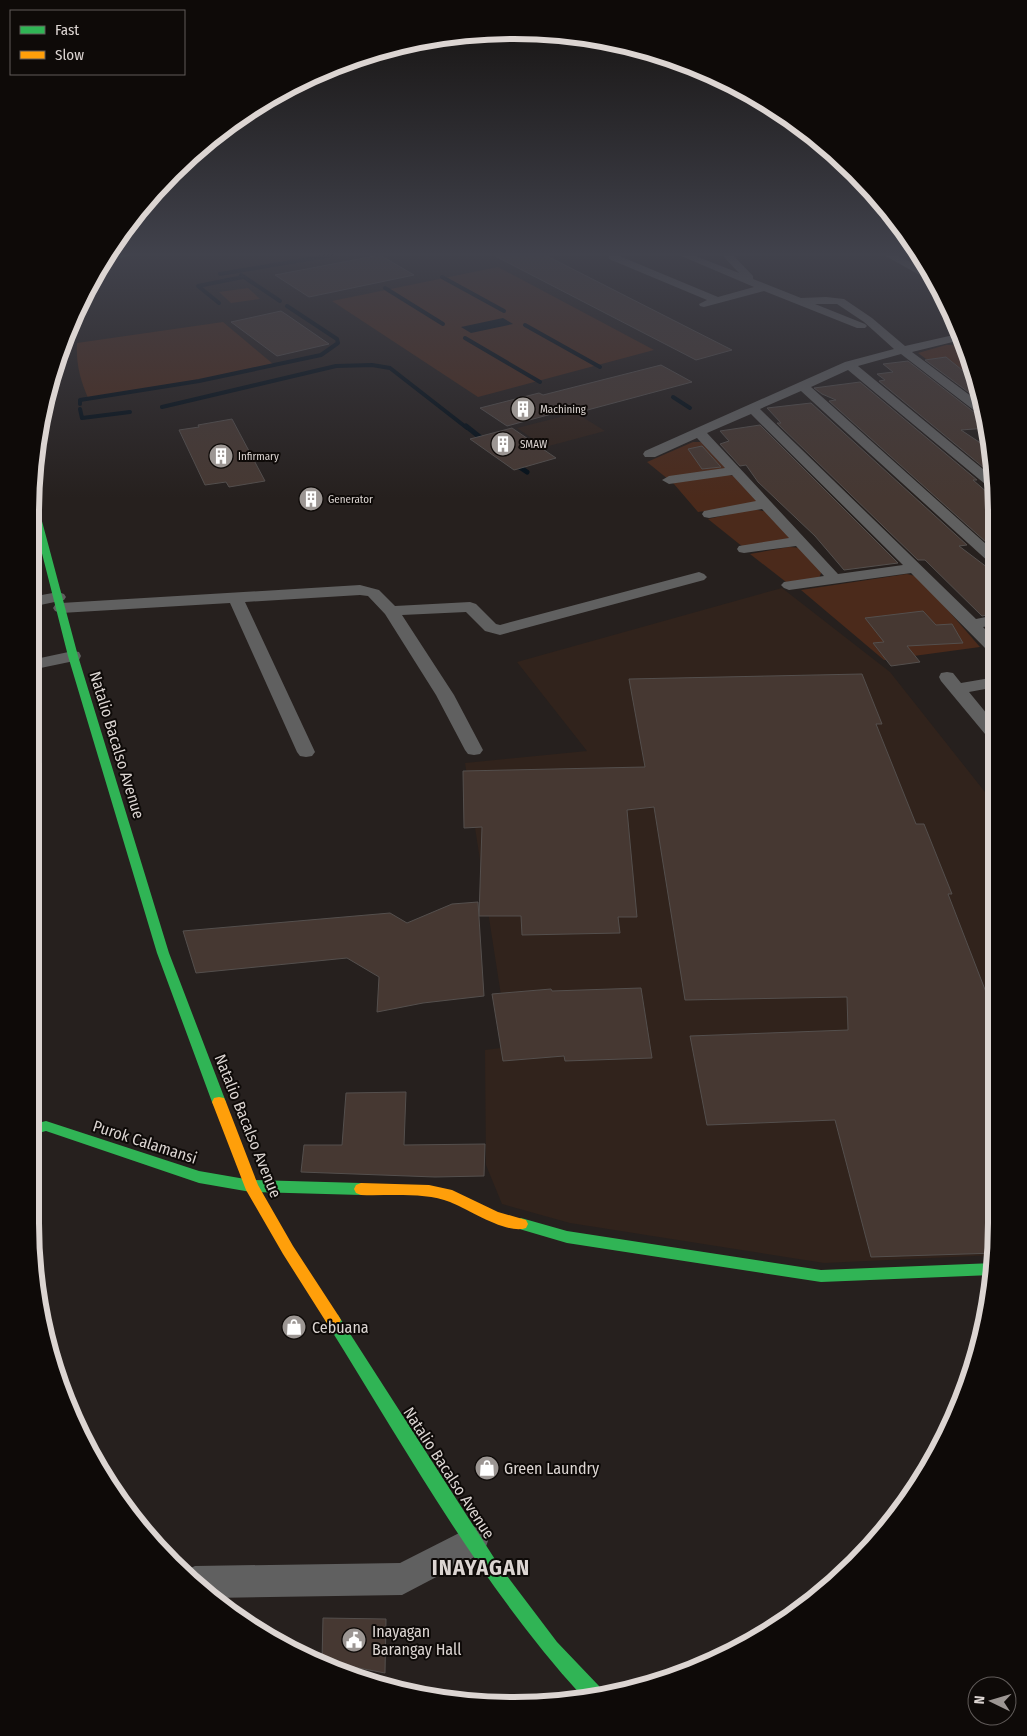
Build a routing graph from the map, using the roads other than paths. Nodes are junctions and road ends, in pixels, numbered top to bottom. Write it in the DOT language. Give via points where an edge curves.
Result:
graph roads {
  1 [pos="885,336"];
  2 [pos="955,340"];
  3 [pos="904,350"];
  4 [pos="850,365"];
  5 [pos="803,386"];
  6 [pos="975,405"];
  7 [pos="752,408"];
  8 [pos="699,432"];
  9 [pos="650,454"];
  10 [pos="734,471"];
  11 [pos="987,478"];
  12 [pos="669,480"];
  13 [pos="765,504"];
  14 [pos="709,514"];
  15 [pos="39,525"];
  16 [pos="800,541"];
  17 [pos="744,549"];
  18 [pos="988,554"];
  19 [pos="915,568"];
  20 [pos="699,577"];
  21 [pos="834,578"];
  22 [pos="789,586"];
  23 [pos="235,597"];
  24 [pos="39,602"];
  25 [pos="60,602"];
  26 [pos="391,611"];
  27 [pos="988,621"];
  28 [pos="972,624"];
  29 [pos="988,642"];
  30 [pos="73,656"];
  31 [pos="39,663"];
  32 [pos="988,682"];
  33 [pos="988,726"];
  34 [pos="474,750"];
  35 [pos="306,752"];
  36 [pos="39,1128"];
  37 [pos="252,1186"];
  38 [pos="985,1269"];
  39 [pos="473,1541"];
  40 [pos="203,1582"];
  41 [pos="590,1691"];
  1 -- 3 [label="street"];
  2 -- 3 [label="street"];
  3 -- 4 [label="street"];
  3 -- 6 [label="street"];
  4 -- 5 [label="street"];
  4 -- 11 [label="street"];
  5 -- 7 [label="street"];
  5 -- 18 [label="street"];
  7 -- 8 [label="street"];
  7 -- 19 [label="street"];
  8 -- 9 [label="street"];
  8 -- 10 [label="street"];
  10 -- 12 [label="street"];
  10 -- 13 [label="street"];
  13 -- 14 [label="street"];
  13 -- 16 [label="street"];
  15 -- 25 [label="main road, Natalio Bacalso Avenue"];
  16 -- 17 [label="street"];
  16 -- 21 [label="street"];
  19 -- 21 [label="street"];
  19 -- 28 [label="street"];
  20 -- 26 [label="street" via="500,630 491,628 470,607"];
  21 -- 22 [label="street"];
  23 -- 25 [label="street"];
  23 -- 26 [label="street" via="360,590 373,593"];
  23 -- 35 [label="street"];
  24 -- 25 [label="street"];
  25 -- 30 [label="main road, Natalio Bacalso Avenue"];
  26 -- 34 [label="street" via="445,695"];
  27 -- 28 [label="street"];
  28 -- 29 [label="street"];
  30 -- 31 [label="street"];
  30 -- 37 [label="main road, Natalio Bacalso Avenue" via="163,953"];
  32 -- 33 [label="street" via="952,683"];
  36 -- 37 [label="main road, Purok Calamansi" via="46,1126 199,1177"];
  37 -- 38 [label="main road, Purok Calamansi" via="429,1191 452,1196 495,1216 566,1237 821,1276"];
  37 -- 39 [label="main road, Natalio Bacalso Avenue" via="293,1258"];
  39 -- 40 [label="street" via="402,1579"];
  39 -- 41 [label="main road, Natalio Bacalso Avenue" via="551,1648"];
}
